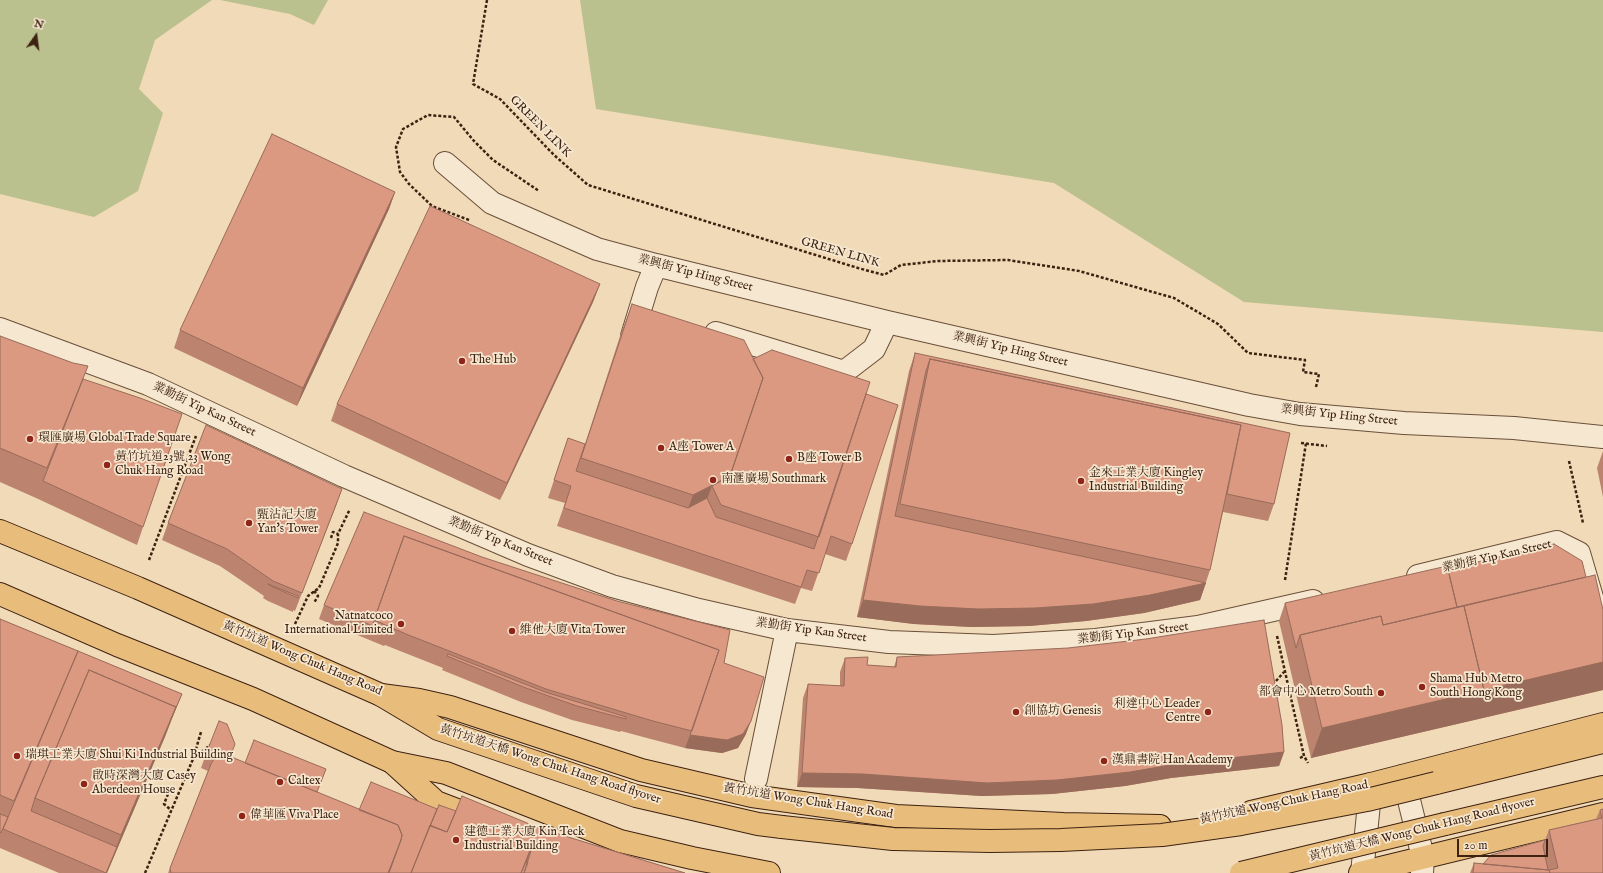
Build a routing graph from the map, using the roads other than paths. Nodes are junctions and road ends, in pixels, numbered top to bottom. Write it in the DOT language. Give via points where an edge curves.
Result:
graph roads {
  1 [pos="445,162"];
  2 [pos="656,265"];
  3 [pos="887,322"];
  4 [pos="701,328"];
  5 [pos="0,329"];
  6 [pos="632,337"];
  7 [pos="844,372"];
  8 [pos="834,404"];
  9 [pos="1603,437"];
  10 [pos="0,531"];
  11 [pos="1398,581"];
  12 [pos="0,594"];
  13 [pos="1329,597"];
  14 [pos="787,630"];
  15 [pos="1603,635"];
  16 [pos="381,695"];
  17 [pos="1603,724"];
  18 [pos="1603,742"];
  19 [pos="392,762"];
  20 [pos="1403,776"];
  21 [pos="756,779"];
  22 [pos="1371,784"];
  23 [pos="1603,787"];
  24 [pos="1603,814"];
  25 [pos="502,828"];
  26 [pos="1423,865"];
  27 [pos="768,873"];
  28 [pos="1241,873"];
  29 [pos="1362,873"];
  1 -- 2 [label="street, 業興街 Yip Hing Street" via="492,203 597,249"];
  2 -- 3 [label="street, 業興街 Yip Hing Street"];
  2 -- 6 [label="street" via="647,287 648,312"];
  3 -- 7 [label="street" via="874,349"];
  3 -- 9 [label="street, 業興街 Yip Hing Street" via="1249,405 1300,414 1404,423 1514,428"];
  4 -- 7 [label="street"];
  5 -- 14 [label="street, 業勤街 Yip Kan Street" via="16,345 144,393 528,555 612,586 699,610"];
  7 -- 8 [label="street"];
  10 -- 16 [label="main road, 黃竹坑道 Wong Chuk Hang Road" via="138,588"];
  11 -- 15 [label="street, 業勤街 Yip Kan Street" via="1557,542 1579,553"];
  12 -- 19 [label="main road" via="117,645 252,699"];
  13 -- 14 [label="street, 業勤街 Yip Kan Street" via="1198,627 1096,640 992,646 889,642"];
  14 -- 21 [label="street"];
  16 -- 18 [label="main road, 黃竹坑道天橋 Wong Chuk Hang Road flyover, bridge" via="438,729 636,796 758,824 893,839 1061,840 1162,835 1241,824 1367,800"];
  16 -- 22 [label="main road, 黃竹坑道 Wong Chuk Hang Road" via="450,707 641,770 752,796 896,816 1166,826 1227,818"];
  17 -- 20 [label="main road, 黃竹坑道 Wong Chuk Hang Road"];
  19 -- 25 [label="main road" via="436,802"];
  19 -- 27 [label="main road" via="446,773 620,841"];
  20 -- 22 [label="main road, 黃竹坑道 Wong Chuk Hang Road"];
  20 -- 26 [label="street"];
  22 -- 29 [label="street"];
  23 -- 28 [label="main road, 黃竹坑道天橋 Wong Chuk Hang Road flyover, bridge"];
  24 -- 26 [label="main road"];
  26 -- 29 [label="main road"];
}
